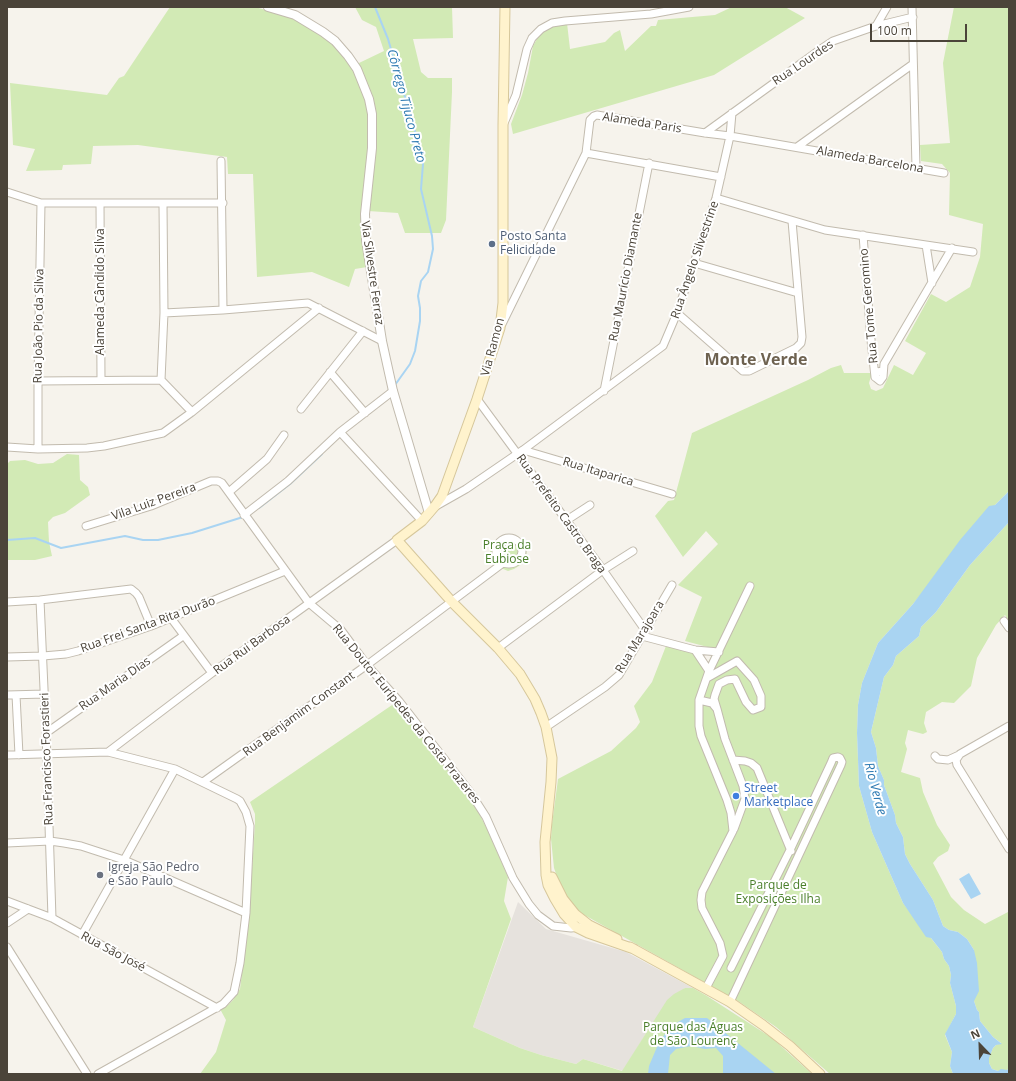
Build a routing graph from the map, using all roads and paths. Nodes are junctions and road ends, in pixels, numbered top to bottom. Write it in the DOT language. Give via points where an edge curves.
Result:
graph roads {
  1 [pos="268,7"];
  2 [pos="505,7"];
  3 [pos="689,7"];
  4 [pos="887,7"];
  5 [pos="912,7"];
  6 [pos="652,11"];
  7 [pos="913,17"];
  8 [pos="876,26"];
  9 [pos="913,64"];
  10 [pos="732,113"];
  11 [pos="503,125"];
  12 [pos="705,133"];
  13 [pos="730,136"];
  14 [pos="796,147"];
  15 [pos="586,153"];
  16 [pos="221,161"];
  17 [pos="649,163"];
  18 [pos="916,168"];
  19 [pos="944,173"];
  20 [pos="721,177"];
  21 [pos="7,192"];
  22 [pos="716,198"];
  23 [pos="41,203"];
  24 [pos="100,203"];
  25 [pos="222,203"];
  26 [pos="163,204"];
  27 [pos="792,221"];
  28 [pos="863,234"];
  29 [pos="926,244"];
  30 [pos="952,248"];
  31 [pos="973,252"];
  32 [pos="694,263"];
  33 [pos="932,283"];
  34 [pos="798,293"];
  35 [pos="319,308"];
  36 [pos="223,310"];
  37 [pos="164,313"];
  38 [pos="677,313"];
  39 [pos="500,328"];
  40 [pos="363,331"];
  41 [pos="382,341"];
  42 [pos="330,372"];
  43 [pos="101,380"];
  44 [pos="161,380"];
  45 [pos="38,381"];
  46 [pos="393,391"];
  47 [pos="604,391"];
  48 [pos="477,399"];
  49 [pos="301,409"];
  50 [pos="192,412"];
  51 [pos="365,413"];
  52 [pos="340,432"];
  53 [pos="284,435"];
  54 [pos="7,447"];
  55 [pos="38,448"];
  56 [pos="520,452"];
  57 [pos="222,483"];
  58 [pos="229,492"];
  59 [pos="672,494"];
  60 [pos="590,505"];
  61 [pos="432,510"];
  62 [pos="244,515"];
  63 [pos="567,520"];
  64 [pos="422,521"];
  65 [pos="86,526"];
  66 [pos="398,540"];
  67 [pos="633,551"];
  68 [pos="503,563"];
  69 [pos="603,570"];
  70 [pos="285,571"];
  71 [pos="672,585"];
  72 [pos="750,586"];
  73 [pos="40,600"];
  74 [pos="7,602"];
  75 [pos="452,602"];
  76 [pos="309,603"];
  77 [pos="171,618"];
  78 [pos="1004,621"];
  79 [pos="151,626"];
  80 [pos="1009,628"];
  81 [pos="643,633"];
  82 [pos="183,636"];
  83 [pos="498,648"];
  84 [pos="695,650"];
  85 [pos="719,652"];
  86 [pos="43,656"];
  87 [pos="7,657"];
  88 [pos="367,665"];
  89 [pos="212,673"];
  90 [pos="708,675"];
  91 [pos="45,694"];
  92 [pos="7,695"];
  93 [pos="16,695"];
  94 [pos="699,700"];
  95 [pos="717,709"];
  96 [pos="1009,726"];
  97 [pos="546,727"];
  98 [pos="46,732"];
  99 [pos="108,752"];
  100 [pos="47,753"];
  101 [pos="960,754"];
  102 [pos="7,755"];
  103 [pos="19,755"];
  104 [pos="935,756"];
  105 [pos="733,760"];
  106 [pos="175,770"];
  107 [pos="203,782"];
  108 [pos="733,832"];
  109 [pos="50,841"];
  110 [pos="7,843"];
  111 [pos="1009,849"];
  112 [pos="790,850"];
  113 [pos="546,855"];
  114 [pos="124,860"];
  115 [pos="796,860"];
  116 [pos="7,901"];
  117 [pos="28,909"];
  118 [pos="246,913"];
  119 [pos="52,918"];
  120 [pos="7,923"];
  121 [pos="588,925"];
  122 [pos="576,927"];
  123 [pos="82,935"];
  124 [pos="7,947"];
  125 [pos="634,949"];
  126 [pos="731,968"];
  127 [pos="706,988"];
  128 [pos="730,1002"];
  129 [pos="217,1008"];
  130 [pos="86,1074"];
  131 [pos="98,1074"];
  132 [pos="820,1074"];
  1 -- 41 [label="street, Via Silvestre Ferraz" via="295,15 336,41 357,69 369,100 372,114 372,148 365,214 366,240"];
  2 -- 11 [label="main road, Via Ramon"];
  3 -- 6 [label="street"];
  4 -- 8 [label="street"];
  5 -- 7 [label="street"];
  6 -- 11 [label="street" via="566,21 541,29 532,38 527,49 516,95"];
  7 -- 8 [label="street, Rua Lourdes"];
  7 -- 9 [label="street"];
  8 -- 10 [label="street, Rua Lourdes" via="821,48"];
  9 -- 14 [label="street"];
  9 -- 18 [label="street"];
  10 -- 12 [label="street, Rua Lourdes"];
  10 -- 13 [label="street, Rua Ângelo Silvestrine"];
  11 -- 39 [label="main road, Via Ramon" via="503,304"];
  12 -- 13 [label="street, Alameda Paris"];
  12 -- 15 [label="street, Alameda Paris" via="597,115 590,120"];
  13 -- 14 [label="street, Alameda Barcelona"];
  13 -- 20 [label="street, Rua Ângelo Silvestrine"];
  14 -- 18 [label="street, Alameda Barcelona"];
  15 -- 17 [label="street"];
  15 -- 39 [label="street, Alameda Paris"];
  16 -- 25 [label="street"];
  17 -- 20 [label="street"];
  17 -- 47 [label="street, Rua Maurício Diamante"];
  18 -- 19 [label="street, Alameda Barcelona"];
  20 -- 22 [label="street, Rua Ângelo Silvestrine"];
  21 -- 23 [label="street"];
  22 -- 27 [label="street"];
  22 -- 32 [label="street, Rua Ângelo Silvestrine"];
  23 -- 24 [label="street"];
  23 -- 45 [label="street, Rua João Pio da Silva"];
  24 -- 26 [label="street"];
  24 -- 43 [label="street, Alameda Cândido Silva"];
  25 -- 26 [label="street"];
  25 -- 36 [label="street"];
  26 -- 37 [label="street"];
  27 -- 28 [label="street" via="825,230"];
  27 -- 34 [label="street"];
  28 -- 29 [label="street"];
  28 -- 33 [label="street, Rua Tome Geromino" via="870,340 875,377 880,381 883,377 884,364"];
  29 -- 30 [label="street"];
  29 -- 33 [label="street"];
  30 -- 31 [label="street"];
  30 -- 33 [label="street"];
  32 -- 34 [label="street"];
  32 -- 38 [label="street, Rua Ângelo Silvestrine"];
  34 -- 38 [label="street" via="801,343 796,348 749,371 740,369"];
  35 -- 36 [label="street" via="303,302"];
  35 -- 40 [label="street"];
  35 -- 50 [label="street"];
  36 -- 37 [label="street"];
  37 -- 44 [label="street"];
  38 -- 47 [label="street, Rua Ângelo Silvestrine" via="666,342 660,350"];
  39 -- 48 [label="main road, Via Ramon"];
  40 -- 41 [label="street"];
  40 -- 42 [label="street"];
  41 -- 46 [label="street, Via Silvestre Ferraz"];
  42 -- 49 [label="street"];
  42 -- 51 [label="street"];
  43 -- 44 [label="street"];
  43 -- 45 [label="street"];
  44 -- 50 [label="street"];
  45 -- 55 [label="street, Rua João Pio da Silva"];
  46 -- 51 [label="street"];
  46 -- 61 [label="street, Via Silvestre Ferraz"];
  47 -- 56 [label="street"];
  48 -- 56 [label="street, Rua Prefeito Castro Braga"];
  48 -- 61 [label="main road, Via Ramon" via="448,480"];
  50 -- 55 [label="street" via="163,433 104,446"];
  51 -- 52 [label="street"];
  52 -- 62 [label="street" via="288,481"];
  52 -- 64 [label="street"];
  53 -- 58 [label="street" via="267,459"];
  54 -- 55 [label="street"];
  56 -- 59 [label="street, Rua Itaparica"];
  56 -- 61 [label="street"];
  56 -- 63 [label="street, Rua Prefeito Castro Braga"];
  57 -- 58 [label="street, Rua Doutor Eurípedes da Costa Prazeres"];
  57 -- 65 [label="street, Vila Luiz Pereira" via="211,481 151,506"];
  58 -- 62 [label="street, Rua Doutor Eurípedes da Costa Prazeres"];
  60 -- 63 [label="street"];
  61 -- 64 [label="main road, Via Ramon"];
  62 -- 70 [label="street, Rua Doutor Eurípedes da Costa Prazeres"];
  63 -- 69 [label="street, Rua Prefeito Castro Braga"];
  64 -- 66 [label="main road, Via Ramon"];
  66 -- 75 [label="main road"];
  66 -- 76 [label="street, Rua Rui Barbosa"];
  67 -- 69 [label="street"];
  68 -- 75 [label="street, Rua Benjamim Constant"];
  69 -- 81 [label="street, Rua Prefeito Castro Braga"];
  69 -- 83 [label="street"];
  70 -- 76 [label="street, Rua Doutor Eurípedes da Costa Prazeres"];
  70 -- 77 [label="street, Rua Frei Santa Rita Durão"];
  71 -- 81 [label="street, Rua Marajoara"];
  72 -- 85 [label="street"];
  73 -- 74 [label="street"];
  73 -- 79 [label="street" via="131,589 139,597"];
  73 -- 86 [label="street, Rua Francisco Forastieri"];
  75 -- 83 [label="main road"];
  75 -- 88 [label="street, Rua Benjamim Constant"];
  76 -- 88 [label="street, Rua Doutor Eurípedes da Costa Prazeres" via="341,630"];
  76 -- 89 [label="street, Rua Rui Barbosa"];
  77 -- 79 [label="street, Rua Frei Santa Rita Durão"];
  77 -- 82 [label="street"];
  78 -- 80 [label="street"];
  79 -- 86 [label="street, Rua Frei Santa Rita Durão" via="78,651"];
  81 -- 84 [label="street"];
  81 -- 97 [label="street, Rua Marajoara" via="614,680"];
  82 -- 89 [label="street"];
  82 -- 98 [label="street, Rua Maria Dias"];
  83 -- 97 [label="main road" via="528,686"];
  84 -- 85 [label="street"];
  84 -- 90 [label="street"];
  85 -- 90 [label="street"];
  86 -- 87 [label="street, Rua Frei Santa Rita Durão"];
  86 -- 91 [label="street, Rua Francisco Forastieri"];
  88 -- 107 [label="street, Rua Benjamim Constant"];
  88 -- 122 [label="street, Rua Doutor Eurípedes da Costa Prazeres" via="418,726 478,805 493,830 512,878 529,904 538,915 553,926"];
  89 -- 99 [label="street, Rua Rui Barbosa"];
  90 -- 94 [label="street"];
  90 -- 95 [label="street" via="737,661 754,680 761,696 761,707 753,710 746,702 735,679 727,680 719,684 714,695"];
  91 -- 93 [label="street"];
  91 -- 98 [label="street, Rua Francisco Forastieri"];
  92 -- 93 [label="street"];
  93 -- 103 [label="street"];
  94 -- 95 [label="street" via="712,703"];
  94 -- 108 [label="street" via="701,736 731,812"];
  95 -- 105 [label="street"];
  96 -- 101 [label="street"];
  97 -- 113 [label="main road" via="552,764"];
  98 -- 100 [label="street, Rua Francisco Forastieri"];
  99 -- 100 [label="street"];
  99 -- 106 [label="street"];
  100 -- 103 [label="street"];
  100 -- 109 [label="street, Rua Francisco Forastieri"];
  101 -- 104 [label="street" via="948,760"];
  101 -- 111 [label="street" via="956,760 957,765"];
  102 -- 103 [label="street"];
  105 -- 108 [label="street" via="745,799"];
  105 -- 112 [label="street" via="751,763 757,768"];
  106 -- 107 [label="street"];
  106 -- 114 [label="street"];
  107 -- 118 [label="street" via="240,801 246,812 250,826"];
  108 -- 127 [label="street" via="702,892 702,908 720,943 723,956"];
  109 -- 110 [label="street"];
  109 -- 114 [label="street" via="81,846"];
  109 -- 119 [label="street, Rua Francisco Forastieri"];
  112 -- 115 [label="street"];
  112 -- 115 [label="street" via="833,758 838,757 841,759 841,765"];
  112 -- 126 [label="street"];
  113 -- 121 [label="main road" via="552,880 563,899"];
  113 -- 122 [label="main road" via="546,875 551,892 564,914"];
  114 -- 118 [label="street"];
  114 -- 123 [label="street"];
  115 -- 128 [label="street"];
  116 -- 117 [label="street, Rua São José"];
  117 -- 119 [label="street, Rua São José"];
  117 -- 120 [label="street"];
  118 -- 129 [label="street" via="234,992"];
  119 -- 123 [label="street, Rua São José"];
  121 -- 122 [label="street, Rua Doutor Eurípedes da Costa Prazeres"];
  121 -- 125 [label="main road"];
  122 -- 125 [label="main road"];
  123 -- 129 [label="street, Rua São José"];
  124 -- 130 [label="street"];
  125 -- 127 [label="main road"];
  127 -- 128 [label="main road"];
  128 -- 132 [label="main road" via="790,1046"];
  129 -- 131 [label="street"];
}
